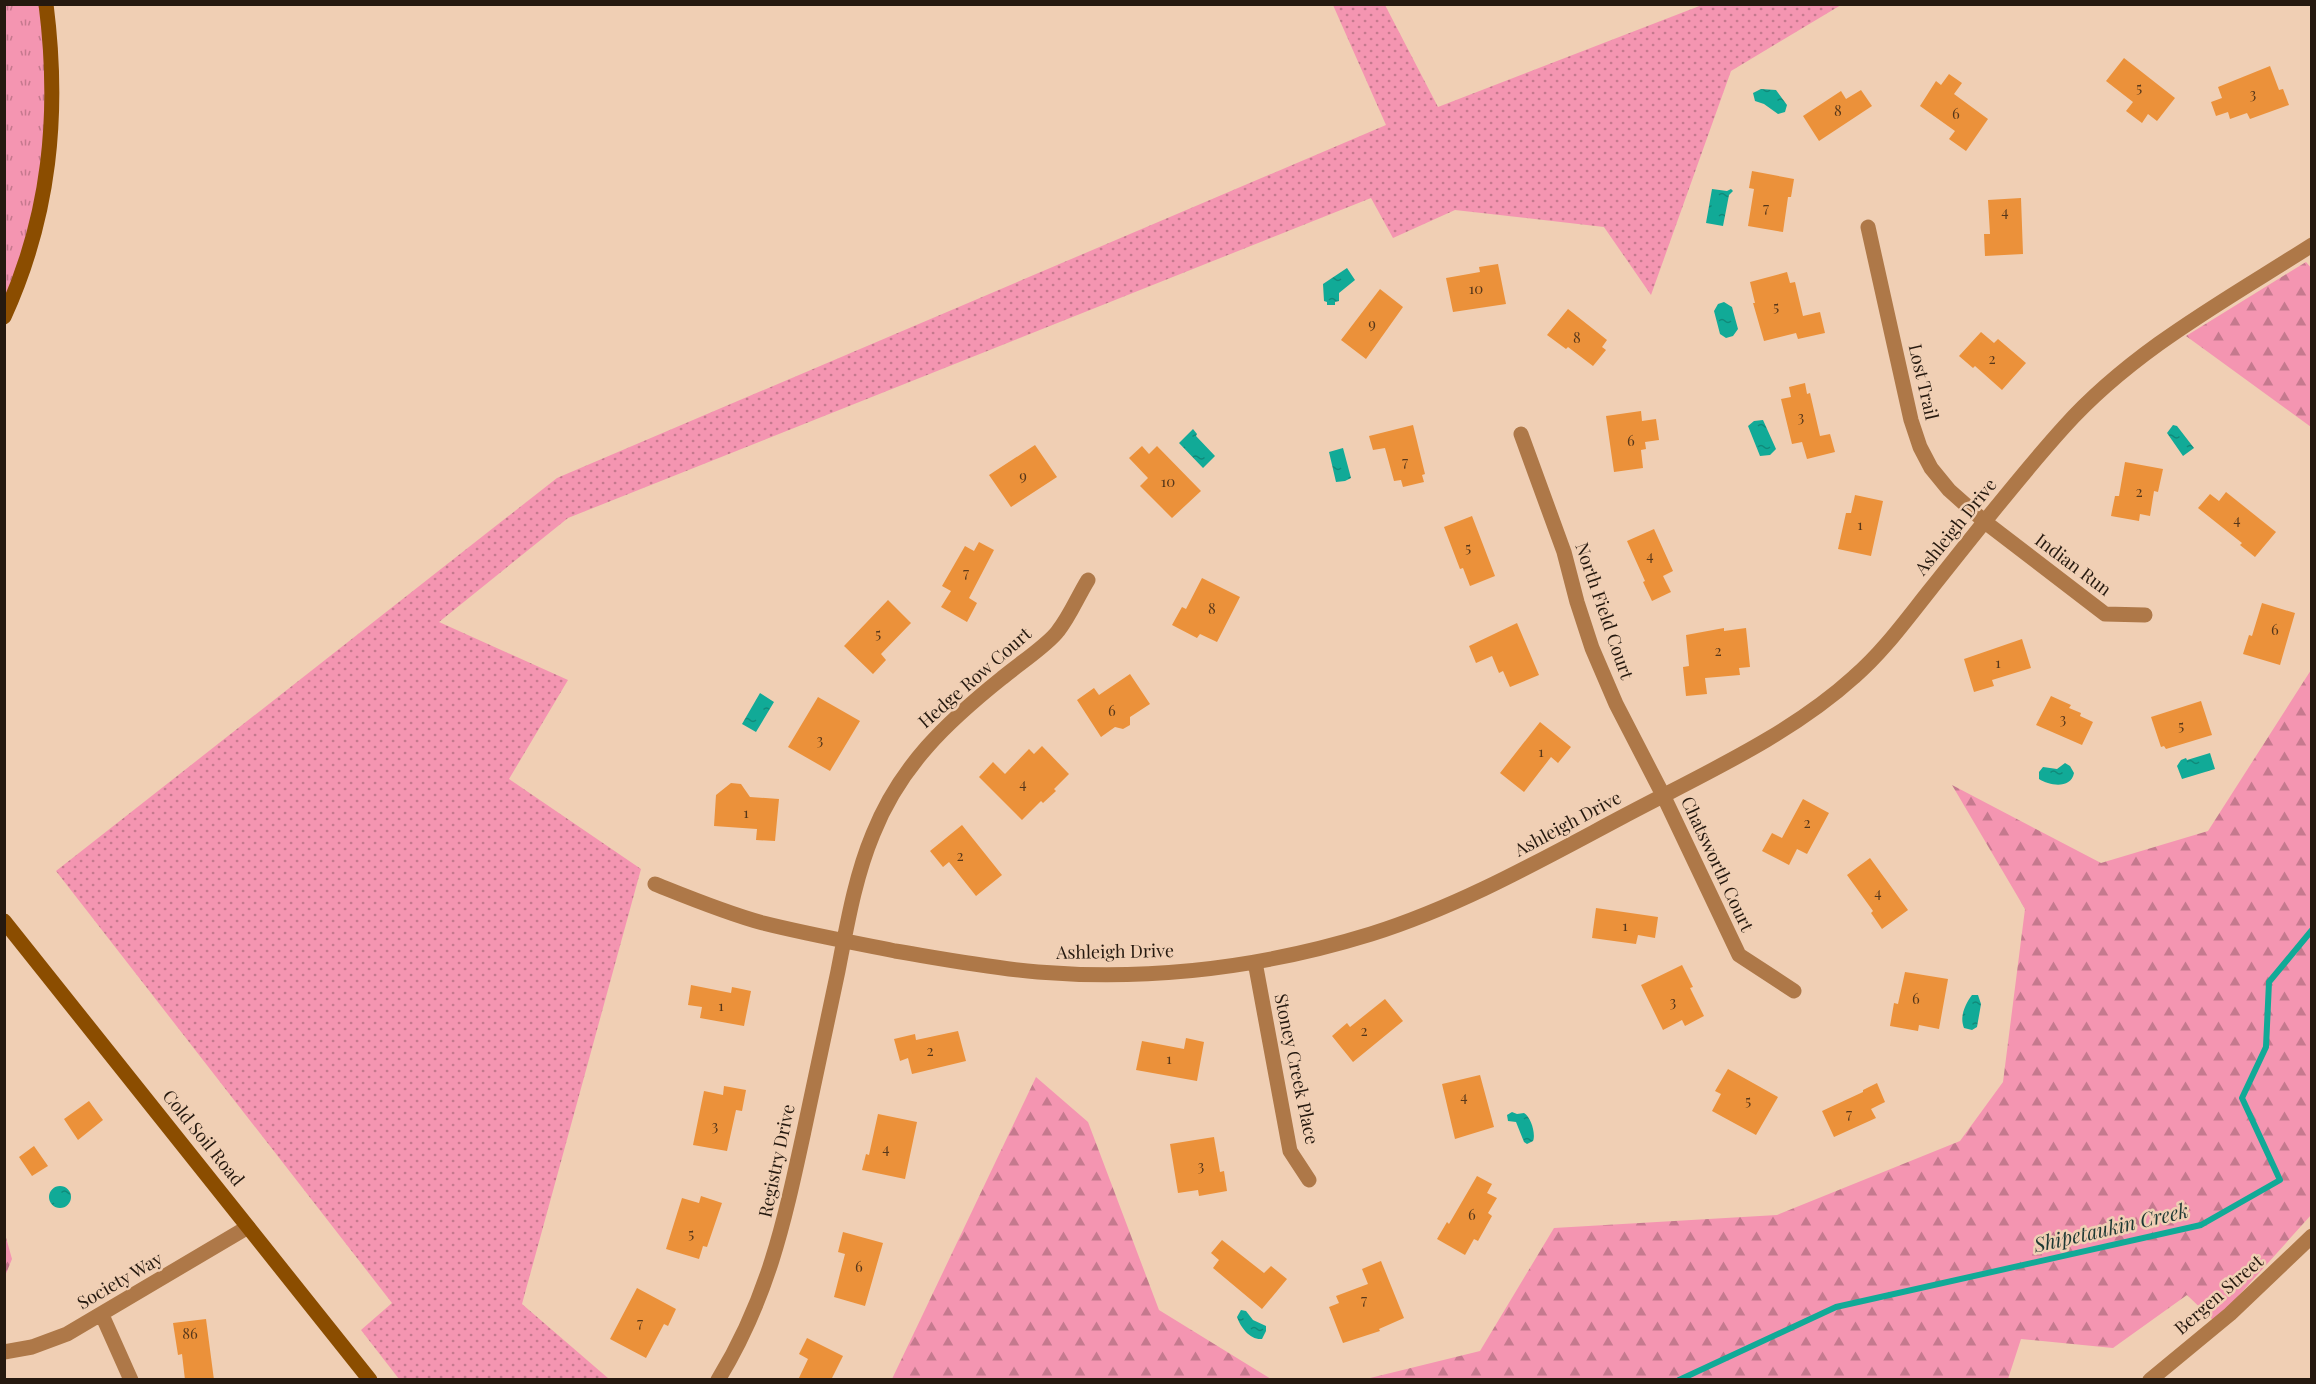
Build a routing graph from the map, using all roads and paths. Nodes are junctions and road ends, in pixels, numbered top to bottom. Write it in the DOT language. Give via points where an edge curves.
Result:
graph roads {
  1 [pos="46,4"];
  2 [pos="1868,227"];
  3 [pos="2312,245"];
  4 [pos="4,317"];
  5 [pos="1521,434"];
  6 [pos="1985,522"];
  7 [pos="1088,580"];
  8 [pos="2145,615"];
  9 [pos="1663,795"];
  10 [pos="655,884"];
  11 [pos="4,921"];
  12 [pos="844,941"];
  13 [pos="1255,962"];
  14 [pos="1794,991"];
  15 [pos="1309,1180"];
  16 [pos="248,1227"];
  17 [pos="2312,1236"];
  18 [pos="102,1315"];
  19 [pos="4,1352"];
  20 [pos="131,1380"];
  21 [pos="370,1380"];
  22 [pos="718,1380"];
  23 [pos="2150,1380"];
  1 -- 4 [label="street" via="52,61 51,145 33,238"];
  2 -- 6 [label="street, Lost Trail" via="1920,447 1949,490"];
  3 -- 6 [label="street, Ashleigh Drive" via="2133,362 2064,427"];
  5 -- 9 [label="street, North Field Court" via="1564,552 1592,648"];
  6 -- 8 [label="street, Indian Run" via="2105,614"];
  6 -- 9 [label="street, Ashleigh Drive" via="1884,647 1828,699 1791,726"];
  7 -- 12 [label="street, Hedge Row Court" via="1058,632 961,711 908,769 873,833"];
  9 -- 13 [label="street, Ashleigh Drive" via="1488,888 1432,913 1324,947"];
  9 -- 14 [label="street, Chatsworth Court" via="1738,954"];
  10 -- 12 [label="street, Ashleigh Drive" via="760,922"];
  11 -- 16 [label="street, Cold Soil Road"];
  12 -- 13 [label="street, Ashleigh Drive" via="977,966 1058,973 1177,972"];
  12 -- 22 [label="street, Registry Drive" via="785,1221 752,1315"];
  13 -- 15 [label="street, Stoney Creek Place" via="1290,1150"];
  16 -- 18 [label="street, Society Way"];
  16 -- 21 [label="street, Cold Soil Road"];
  17 -- 23 [label="street, Bergen Street" via="2230,1314"];
  18 -- 19 [label="street, Society Way" via="68,1334"];
  18 -- 20 [label="street"];
}
